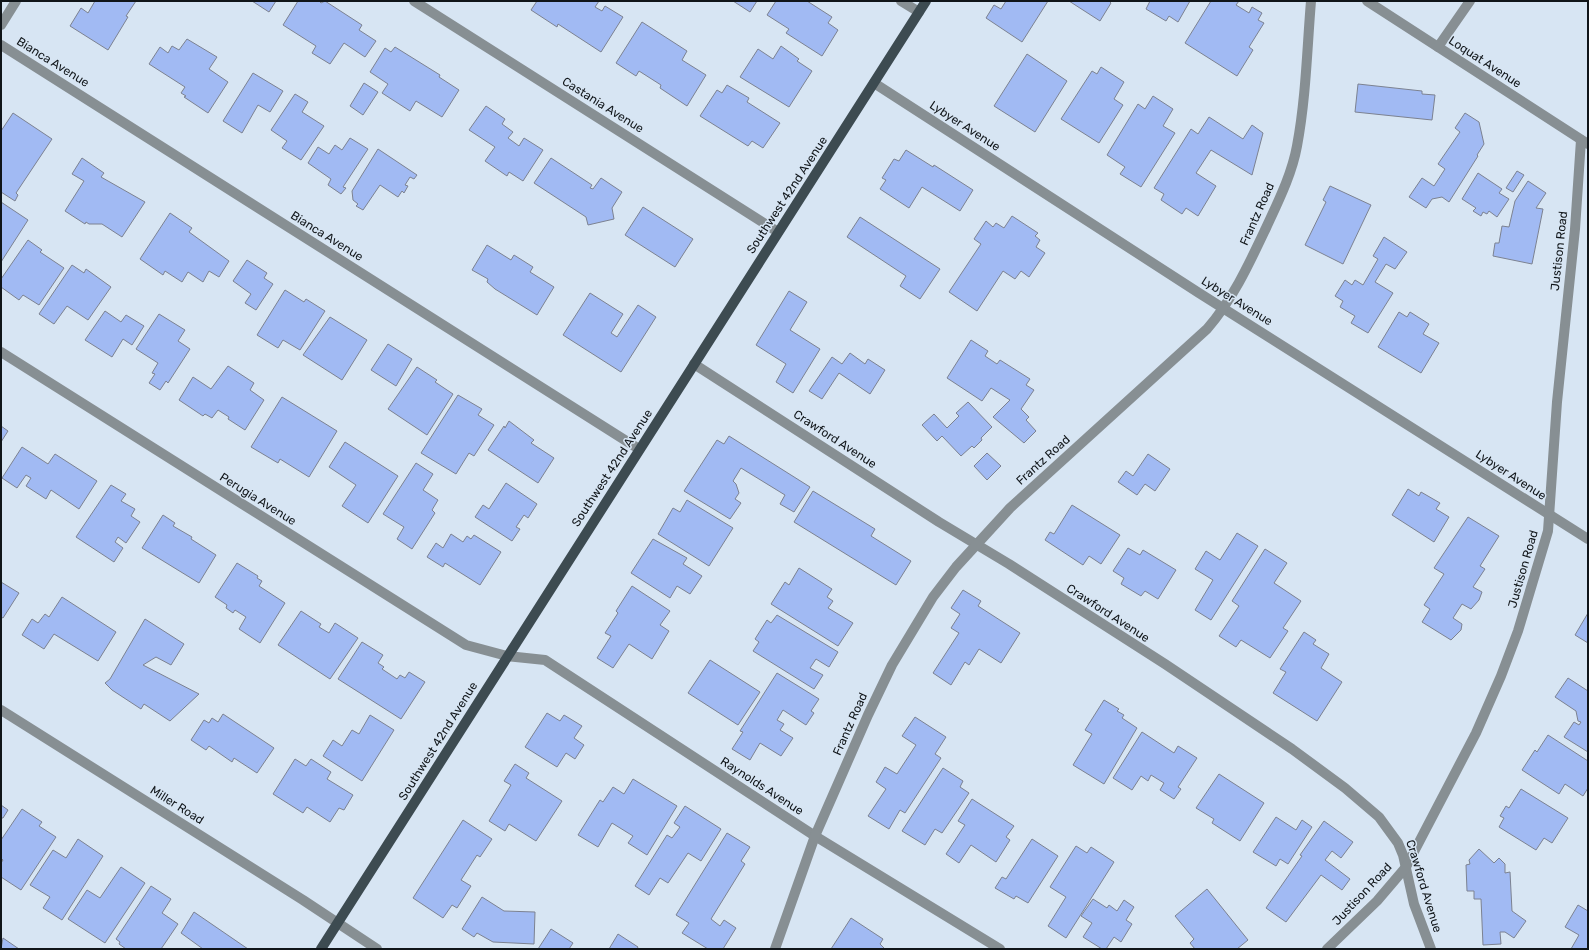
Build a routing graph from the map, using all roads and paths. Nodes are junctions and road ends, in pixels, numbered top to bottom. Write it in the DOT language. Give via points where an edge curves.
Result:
graph roads {
  1 [pos="16,1"];
  2 [pos="414,1"];
  3 [pos="901,1"];
  4 [pos="926,1"];
  5 [pos="1311,1"];
  6 [pos="1368,1"];
  7 [pos="1470,1"];
  8 [pos="919,12"];
  9 [pos="1,25"];
  10 [pos="1,45"];
  11 [pos="1438,47"];
  12 [pos="874,83"];
  13 [pos="1585,142"];
  14 [pos="778,232"];
  15 [pos="1224,308"];
  16 [pos="1,352"];
  17 [pos="694,364"];
  18 [pos="639,449"];
  19 [pos="1549,515"];
  20 [pos="1588,539"];
  21 [pos="976,544"];
  22 [pos="507,656"];
  23 [pos="1,710"];
  24 [pos="815,836"];
  25 [pos="1406,867"];
  26 [pos="338,923"];
  27 [pos="321,949"];
  28 [pos="377,949"];
  29 [pos="775,949"];
  30 [pos="1000,949"];
  31 [pos="1327,949"];
  32 [pos="1431,949"];
  1 -- 9 [label="street"];
  2 -- 14 [label="street, Castania Avenue"];
  3 -- 8 [label="street"];
  4 -- 8 [label="main road, Southwest 42nd Avenue"];
  5 -- 15 [label="street, Frantz Road" via="1304,101 1297,147 1276,207 1239,285"];
  6 -- 11 [label="street, Loquat Avenue"];
  7 -- 11 [label="street"];
  8 -- 12 [label="main road, Southwest 42nd Avenue"];
  10 -- 18 [label="street, Bianca Avenue"];
  11 -- 13 [label="street, Loquat Avenue"];
  12 -- 14 [label="main road, Southwest 42nd Avenue"];
  12 -- 15 [label="street, Lybyer Avenue"];
  13 -- 19 [label="street, Justison Road" via="1557,402"];
  14 -- 17 [label="main road, Southwest 42nd Avenue"];
  15 -- 19 [label="street, Lybyer Avenue"];
  15 -- 21 [label="street, Frantz Road" via="1198,338 1040,480"];
  16 -- 22 [label="street, Perugia Avenue" via="466,645"];
  17 -- 18 [label="main road, Southwest 42nd Avenue"];
  17 -- 21 [label="street, Crawford Avenue"];
  18 -- 22 [label="main road, Southwest 42nd Avenue"];
  19 -- 20 [label="street, Lybyer Avenue"];
  19 -- 25 [label="street, Justison Road" via="1542,554 1501,676 1476,733"];
  21 -- 24 [label="street, Frantz Road" via="933,597 892,665"];
  21 -- 25 [label="street, Crawford Avenue" via="1292,749 1345,788 1374,812 1392,832"];
  22 -- 24 [label="street, Raynolds Avenue" via="545,660"];
  22 -- 26 [label="main road, Southwest 42nd Avenue"];
  23 -- 26 [label="street, Miller Road"];
  24 -- 29 [label="street, Frantz Road"];
  24 -- 30 [label="street, Raynolds Avenue"];
  25 -- 31 [label="street, Justison Road" via="1377,901"];
  25 -- 32 [label="street, Crawford Avenue" via="1414,904"];
  26 -- 27 [label="main road, Southwest 42nd Avenue"];
  26 -- 28 [label="street, Miller Road"];
}
